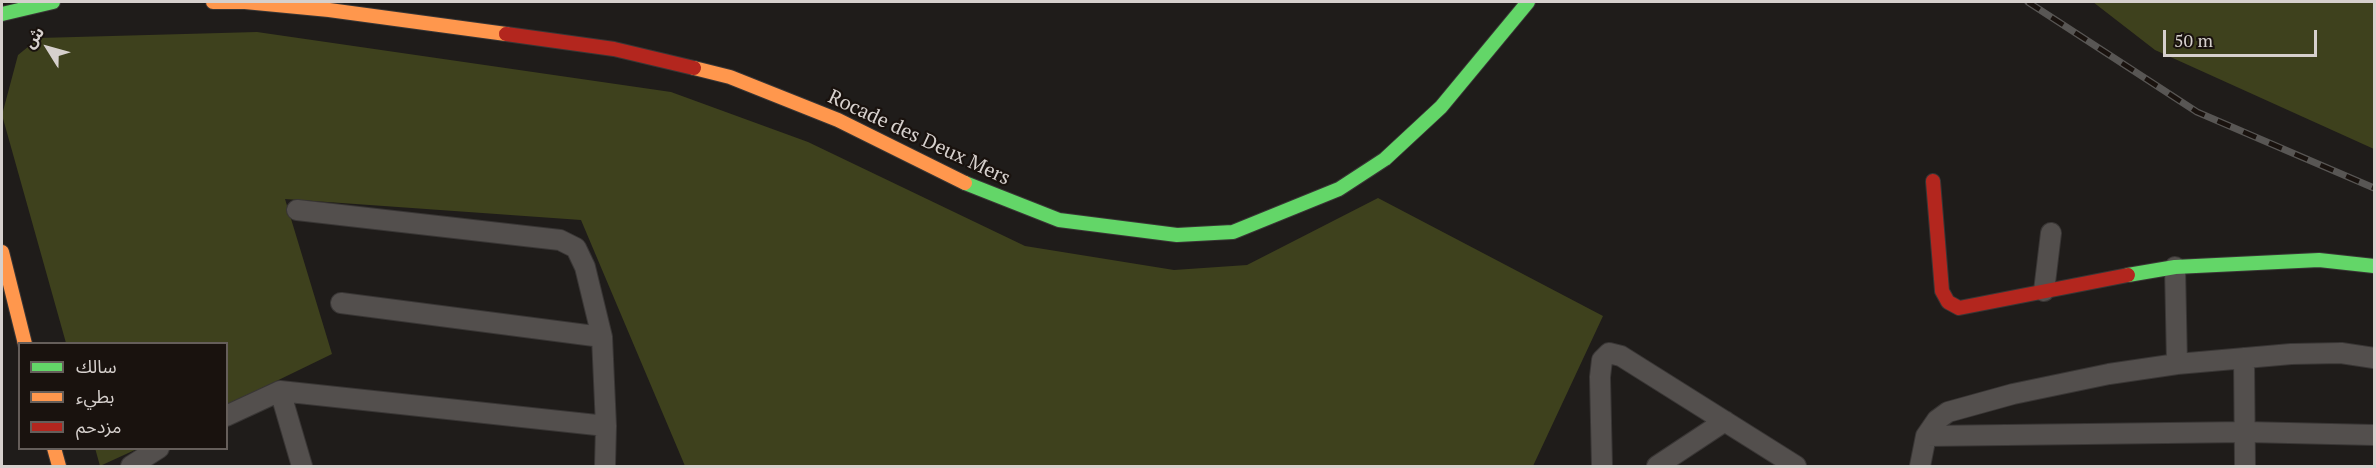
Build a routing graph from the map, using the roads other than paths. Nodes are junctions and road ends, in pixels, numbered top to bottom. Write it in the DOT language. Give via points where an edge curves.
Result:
graph roads {
  1 [pos="53,2"];
  2 [pos="213,2"];
  3 [pos="1528,2"];
  4 [pos="2,14"];
  5 [pos="1933,181"];
  6 [pos="297,210"];
  7 [pos="2051,232"];
  8 [pos="2,252"];
  9 [pos="2374,266"];
  10 [pos="2175,267"];
  11 [pos="2044,291"];
  12 [pos="341,303"];
  13 [pos="602,337"];
  14 [pos="24,342"];
  15 [pos="2244,358"];
  16 [pos="2374,358"];
  17 [pos="2177,364"];
  18 [pos="280,391"];
  19 [pos="228,415"];
  20 [pos="1725,421"];
  21 [pos="606,426"];
  22 [pos="2246,432"];
  23 [pos="2374,435"];
  24 [pos="1926,436"];
  25 [pos="55,450"];
  26 [pos="156,450"];
  27 [pos="136,465"];
  28 [pos="59,466"];
  29 [pos="302,466"];
  30 [pos="605,466"];
  31 [pos="1602,466"];
  32 [pos="1657,466"];
  33 [pos="1796,466"];
  34 [pos="1920,466"];
  35 [pos="2245,466"];
  1 -- 4 [label="main road"];
  2 -- 3 [label="main road, Rocade des Deux Mers" via="329,10 603,47 649,57 730,77 838,120 974,187 1059,220 1177,235 1233,232 1339,189 1385,159 1441,107"];
  5 -- 11 [label="main road" via="1942,291 1948,303 1959,308"];
  6 -- 13 [label="street" via="560,240 580,254"];
  7 -- 11 [label="street"];
  8 -- 14 [label="main road"];
  9 -- 10 [label="main road" via="2319,260"];
  10 -- 11 [label="main road"];
  10 -- 17 [label="street"];
  12 -- 13 [label="street"];
  13 -- 21 [label="street"];
  15 -- 16 [label="street" via="2311,354"];
  15 -- 17 [label="street"];
  15 -- 22 [label="street"];
  17 -- 24 [label="street" via="2061,384 1948,412"];
  18 -- 19 [label="street"];
  18 -- 21 [label="street"];
  18 -- 29 [label="street"];
  20 -- 31 [label="street" via="1622,356 1610,353 1602,360 1600,377"];
  20 -- 32 [label="street"];
  20 -- 33 [label="street"];
  21 -- 30 [label="street"];
  22 -- 23 [label="street"];
  22 -- 24 [label="street"];
  22 -- 35 [label="street"];
  24 -- 34 [label="street"];
  25 -- 28 [label="main road"];
  26 -- 27 [label="street"];
}
